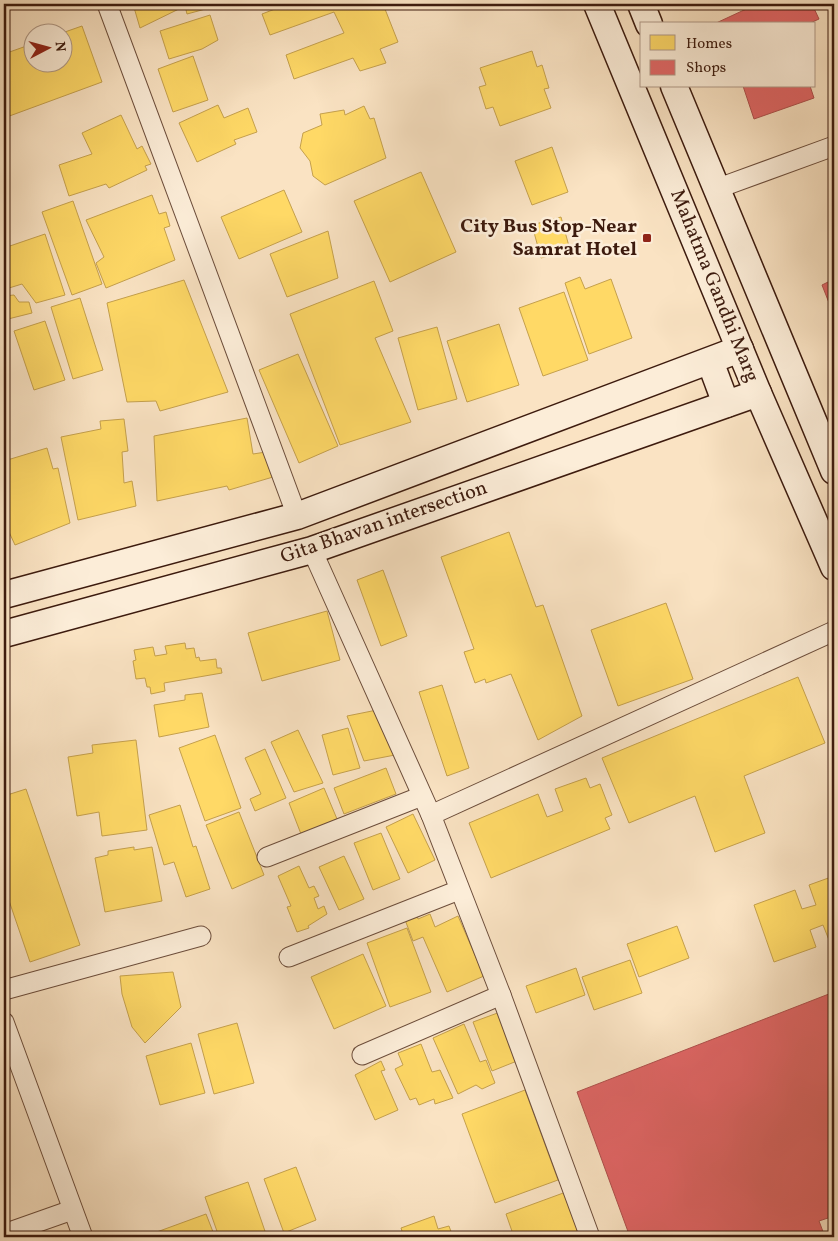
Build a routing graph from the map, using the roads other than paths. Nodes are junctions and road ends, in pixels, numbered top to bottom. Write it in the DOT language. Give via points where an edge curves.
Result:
graph roads {
  1 [pos="108,4"];
  2 [pos="597,4"];
  3 [pos="640,4"];
  4 [pos="648,22"];
  5 [pos="675,88"];
  6 [pos="834,146"];
  7 [pos="716,189"];
  8 [pos="740,349"];
  9 [pos="710,361"];
  10 [pos="758,393"];
  11 [pos="726,404"];
  12 [pos="834,471"];
  13 [pos="297,516"];
  14 [pos="312,550"];
  15 [pos="834,567"];
  16 [pos="4,595"];
  17 [pos="4,606"];
  18 [pos="834,631"];
  19 [pos="10,632"];
  20 [pos="422,796"];
  21 [pos="431,815"];
  22 [pos="267,857"];
  23 [pos="459,890"];
  24 [pos="202,936"];
  25 [pos="289,957"];
  26 [pos="4,990"];
  27 [pos="501,995"];
  28 [pos="4,1022"];
  29 [pos="8,1050"];
  30 [pos="362,1054"];
  31 [pos="72,1210"];
  32 [pos="4,1234"];
  33 [pos="84,1237"];
  34 [pos="590,1237"];
  1 -- 13 [label="street"];
  2 -- 8 [label="street, Mahatma Gandhi Marg"];
  3 -- 4 [label="street"];
  5 -- 7 [label="street, Mahatma Gandhi Marg"];
  6 -- 7 [label="street"];
  7 -- 12 [label="street, Mahatma Gandhi Marg"];
  8 -- 9 [label="street"];
  8 -- 10 [label="street, Mahatma Gandhi Marg"];
  9 -- 11 [label="street"];
  9 -- 13 [label="street"];
  10 -- 11 [label="street, Gita Bhavan intersection"];
  10 -- 15 [label="street, Mahatma Gandhi Marg"];
  11 -- 14 [label="street, Gita Bhavan intersection"];
  13 -- 16 [label="street"];
  14 -- 19 [label="street, Gita Bhavan intersection"];
  14 -- 20 [label="street"];
  17 -- 19 [label="street"];
  18 -- 21 [label="street"];
  20 -- 21 [label="street"];
  20 -- 22 [label="street"];
  21 -- 23 [label="street"];
  23 -- 25 [label="street"];
  23 -- 27 [label="street"];
  24 -- 26 [label="street"];
  27 -- 30 [label="street"];
  27 -- 34 [label="street"];
  28 -- 29 [label="street"];
  29 -- 31 [label="street"];
  31 -- 32 [label="street"];
  31 -- 33 [label="street"];
}
